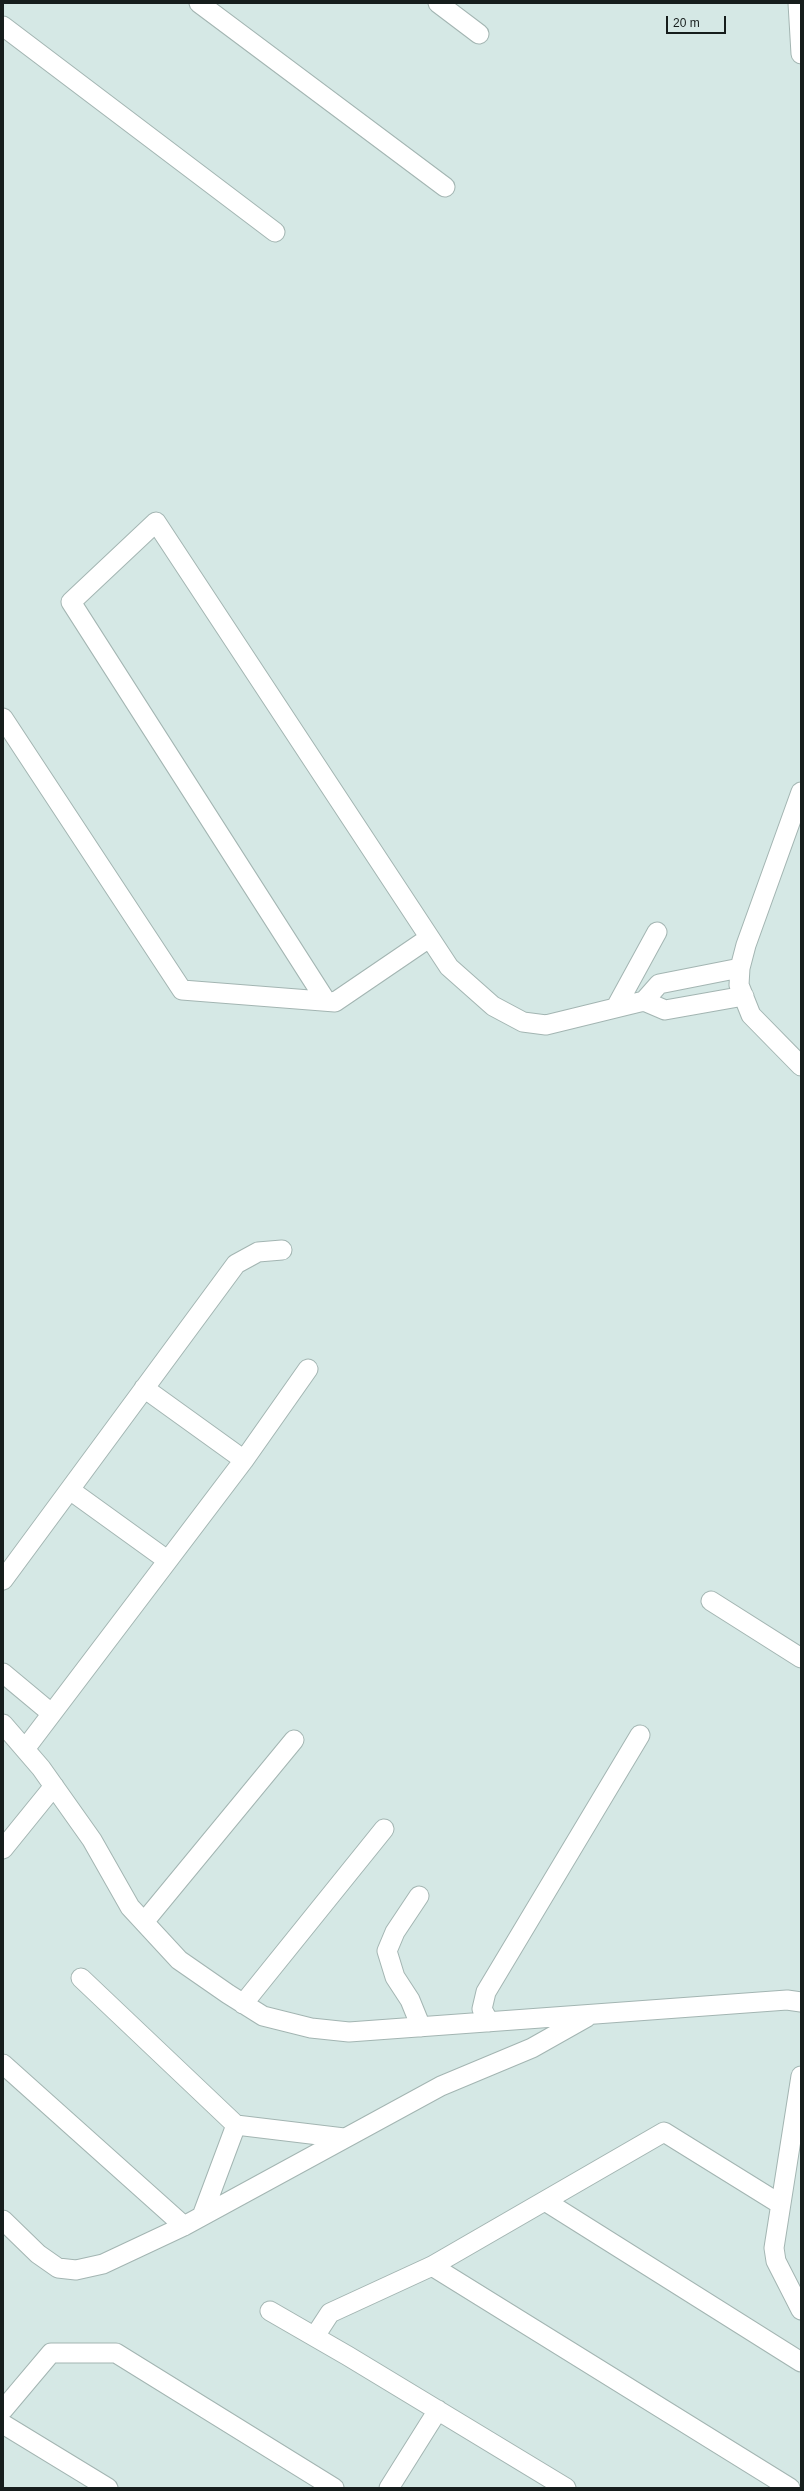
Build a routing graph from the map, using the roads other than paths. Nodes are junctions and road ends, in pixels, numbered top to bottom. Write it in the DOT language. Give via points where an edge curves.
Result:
graph roads {
  1 [pos="199,3"];
  2 [pos="438,3"];
  3 [pos="798,3"];
  4 [pos="3,26"];
  5 [pos="479,34"];
  6 [pos="801,54"];
  7 [pos="445,187"];
  8 [pos="275,232"];
  9 [pos="3,718"];
  10 [pos="801,792"];
  11 [pos="656,932"];
  12 [pos="429,938"];
  13 [pos="740,968"];
  14 [pos="744,996"];
  15 [pos="326,1001"];
  16 [pos="644,1001"];
  17 [pos="616,1008"];
  18 [pos="801,1066"];
  19 [pos="282,1250"];
  20 [pos="308,1369"];
  21 [pos="144,1388"];
  22 [pos="244,1460"];
  23 [pos="70,1490"];
  24 [pos="167,1560"];
  25 [pos="3,1580"];
  26 [pos="711,1601"];
  27 [pos="801,1658"];
  28 [pos="3,1673"];
  29 [pos="51,1713"];
  30 [pos="3,1724"];
  31 [pos="640,1735"];
  32 [pos="294,1740"];
  33 [pos="25,1749"];
  34 [pos="54,1786"];
  35 [pos="384,1830"];
  36 [pos="3,1848"];
  37 [pos="419,1896"];
  38 [pos="144,1922"];
  39 [pos="81,1978"];
  40 [pos="801,2002"];
  41 [pos="243,2004"];
  42 [pos="590,2014"];
  43 [pos="490,2022"];
  44 [pos="421,2027"];
  45 [pos="3,2064"];
  46 [pos="801,2076"];
  47 [pos="236,2125"];
  48 [pos="344,2138"];
  49 [pos="545,2200"];
  50 [pos="780,2204"];
  51 [pos="202,2216"];
  52 [pos="3,2220"];
  53 [pos="184,2226"];
  54 [pos="432,2266"];
  55 [pos="801,2310"];
  56 [pos="270,2311"];
  57 [pos="315,2336"];
  58 [pos="801,2362"];
  59 [pos="3,2410"];
  60 [pos="438,2410"];
  61 [pos="3,2424"];
  62 [pos="108,2488"];
  63 [pos="334,2488"];
  64 [pos="389,2488"];
  65 [pos="566,2488"];
  66 [pos="790,2488"];
  1 -- 7 [label="street"];
  2 -- 5 [label="street"];
  3 -- 6 [label="street"];
  4 -- 8 [label="street"];
  9 -- 15 [label="street" via="182,990"];
  10 -- 13 [label="street" via="748,938"];
  11 -- 17 [label="street"];
  12 -- 15 [label="street" via="336,1002"];
  12 -- 15 [label="street" via="156,522 71,602"];
  12 -- 17 [label="street" via="449,967 493,1006 523,1022 546,1025"];
  13 -- 14 [label="street" via="739,984"];
  13 -- 16 [label="street" via="659,984"];
  14 -- 16 [label="street" via="665,1010"];
  14 -- 18 [label="street" via="751,1015"];
  16 -- 17 [label="street"];
  19 -- 21 [label="street" via="258,1252 236,1264"];
  20 -- 22 [label="street"];
  21 -- 22 [label="street"];
  21 -- 23 [label="street"];
  22 -- 24 [label="street"];
  23 -- 24 [label="street"];
  23 -- 25 [label="street"];
  24 -- 29 [label="street"];
  26 -- 27 [label="street"];
  28 -- 29 [label="street"];
  29 -- 33 [label="street"];
  30 -- 33 [label="street"];
  31 -- 43 [label="street" via="486,1992 482,2009"];
  32 -- 38 [label="street"];
  33 -- 34 [label="street"];
  34 -- 36 [label="street"];
  34 -- 38 [label="street" via="92,1840 130,1907"];
  35 -- 41 [label="street"];
  37 -- 44 [label="street" via="398,1927 387,1951 395,1977 410,2000"];
  38 -- 41 [label="street" via="179,1960"];
  39 -- 47 [label="street"];
  40 -- 42 [label="street" via="787,2000"];
  41 -- 44 [label="street" via="263,2016 311,2028 349,2032"];
  42 -- 43 [label="street"];
  42 -- 48 [label="street" via="532,2048 441,2086"];
  43 -- 44 [label="street"];
  45 -- 53 [label="street"];
  46 -- 50 [label="street"];
  47 -- 48 [label="street"];
  47 -- 51 [label="street"];
  48 -- 51 [label="street"];
  49 -- 50 [label="street" via="664,2132"];
  49 -- 54 [label="street"];
  49 -- 58 [label="street"];
  50 -- 55 [label="street" via="774,2248 776,2261"];
  51 -- 53 [label="street"];
  52 -- 53 [label="street" via="38,2254 58,2268 76,2270 103,2264"];
  54 -- 57 [label="street" via="330,2313"];
  54 -- 66 [label="street"];
  56 -- 57 [label="street"];
  57 -- 60 [label="street"];
  59 -- 63 [label="street" via="51,2352 116,2353"];
  60 -- 64 [label="street"];
  60 -- 65 [label="street"];
  61 -- 62 [label="street"];
}
